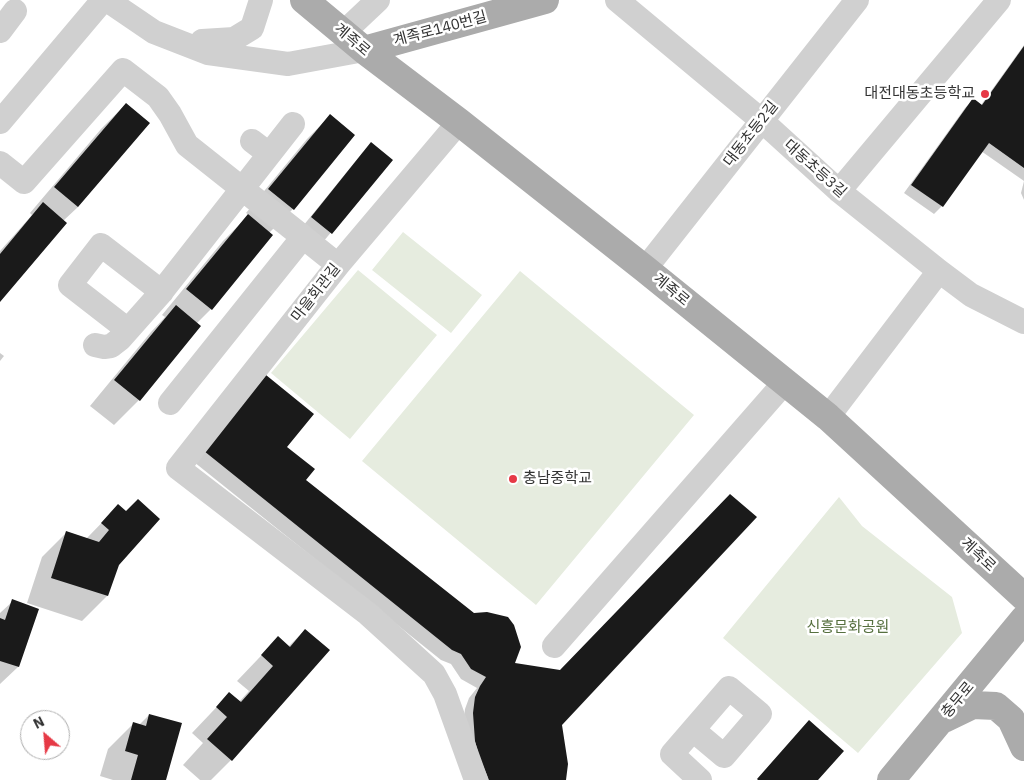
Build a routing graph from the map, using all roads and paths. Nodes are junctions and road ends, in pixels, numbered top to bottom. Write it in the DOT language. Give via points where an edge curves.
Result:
graph roads {
  1 [pos="105,0"];
  2 [pos="261,0"];
  3 [pos="304,0"];
  4 [pos="378,0"];
  5 [pos="545,0"];
  6 [pos="617,0"];
  7 [pos="858,0"];
  8 [pos="999,0"];
  9 [pos="15,11"];
  10 [pos="0,30"];
  11 [pos="343,33"];
  12 [pos="182,43"];
  13 [pos="364,50"];
  14 [pos="761,120"];
  15 [pos="0,122"];
  16 [pos="459,122"];
  17 [pos="293,124"];
  18 [pos="0,163"];
  19 [pos="242,189"];
  20 [pos="839,191"];
  21 [pos="303,237"];
  22 [pos="338,265"];
  23 [pos="645,269"];
  24 [pos="938,271"];
  25 [pos="162,292"];
  26 [pos="1024,322"];
  27 [pos="128,330"];
  28 [pos="95,345"];
  29 [pos="785,382"];
  30 [pos="170,403"];
  31 [pos="828,417"];
  32 [pos="1024,597"];
  33 [pos="1024,619"];
  34 [pos="554,646"];
  35 [pos="940,720"];
  36 [pos="693,730"];
  37 [pos="1024,747"];
  38 [pos="476,780"];
  39 [pos="700,780"];
  40 [pos="891,780"];
  1 -- 12 [label="street" via="154,32"];
  1 -- 15 [label="street"];
  2 -- 12 [label="street" via="252,28 234,39"];
  3 -- 11 [label="main road, 계족로"];
  4 -- 11 [label="street"];
  5 -- 13 [label="main road, 계족로140번길"];
  6 -- 14 [label="street, 대동초등3길"];
  7 -- 14 [label="street, 대동초등2길"];
  8 -- 20 [label="street"];
  9 -- 10 [label="street"];
  11 -- 13 [label="main road, 계족로"];
  12 -- 13 [label="street" via="208,53 288,64"];
  13 -- 16 [label="main road, 계족로"];
  14 -- 20 [label="street, 대동초등3길"];
  14 -- 23 [label="street, 대동초등2길"];
  16 -- 22 [label="street, 마을회관길"];
  16 -- 23 [label="main road, 계족로"];
  17 -- 19 [label="street" via="261,147"];
  18 -- 19 [label="street" via="24,182 123,70 158,97 187,145"];
  19 -- 21 [label="street"];
  19 -- 25 [label="street"];
  20 -- 24 [label="street, 대동초등3길"];
  21 -- 22 [label="street"];
  21 -- 30 [label="street"];
  22 -- 38 [label="street, 마을회관길" via="178,468 368,614 434,674 445,694"];
  23 -- 29 [label="main road, 계족로"];
  24 -- 26 [label="street, 대동초등3길" via="971,295"];
  24 -- 31 [label="street"];
  25 -- 27 [label="street"];
  25 -- 27 [label="street" via="101,245 70,285"];
  27 -- 28 [label="street" via="111,346"];
  29 -- 31 [label="main road, 계족로"];
  29 -- 34 [label="street"];
  31 -- 32 [label="main road, 계족로"];
  33 -- 35 [label="main road, 충무로"];
  35 -- 37 [label="main road" via="973,705 996,706 1011,719"];
  35 -- 40 [label="main road, 충무로"];
  36 -- 39 [label="street" via="672,754"];
}
